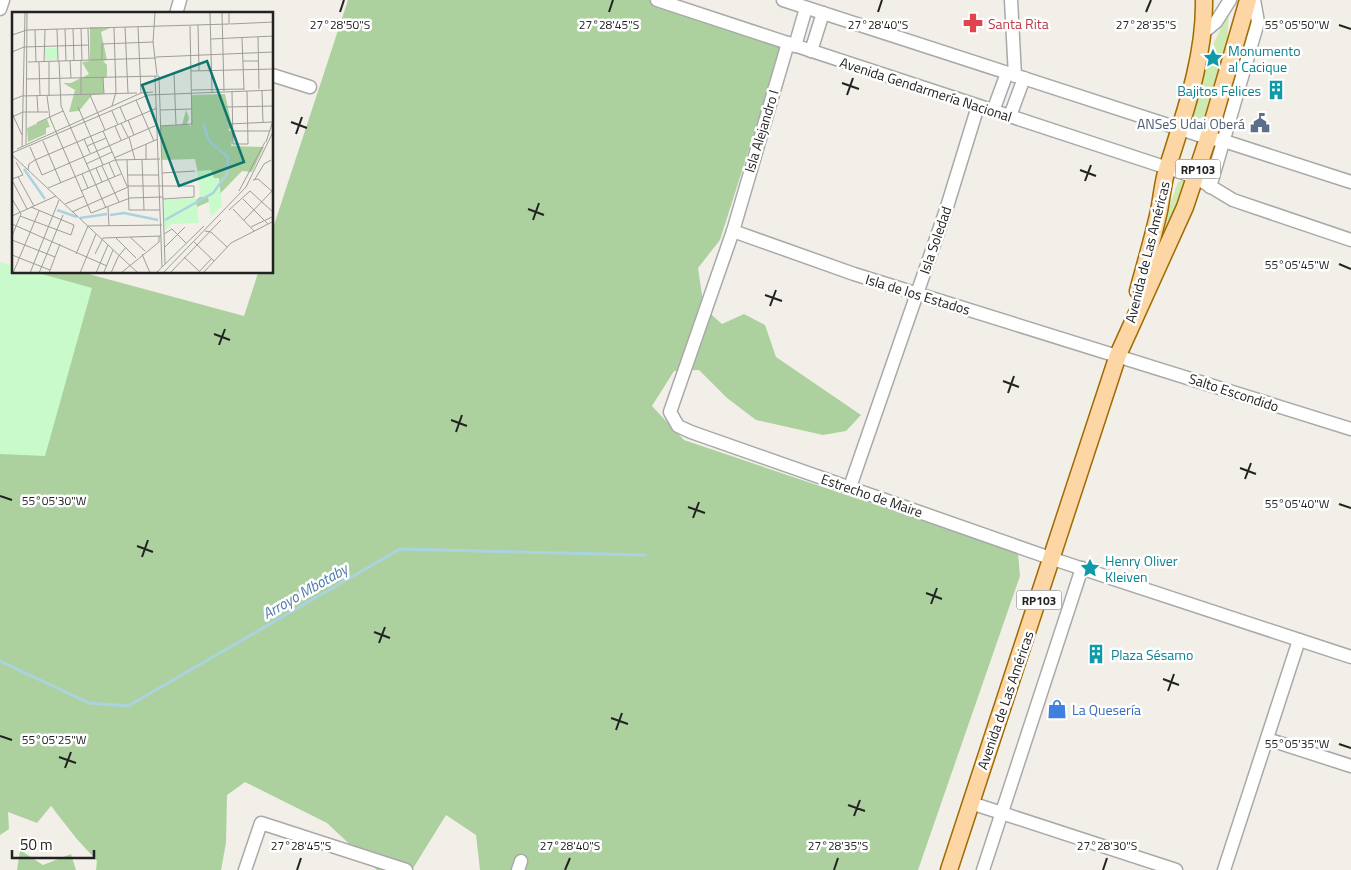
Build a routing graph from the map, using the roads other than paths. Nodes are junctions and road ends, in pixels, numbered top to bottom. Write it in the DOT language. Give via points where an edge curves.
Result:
graph roads {
  1 [pos="3,0"];
  2 [pos="657,0"];
  3 [pos="782,0"];
  4 [pos="1011,0"];
  5 [pos="1204,0"];
  6 [pos="1230,0"];
  7 [pos="1248,0"];
  8 [pos="1254,0"];
  9 [pos="816,8"];
  10 [pos="0,9"];
  11 [pos="1204,32"];
  12 [pos="791,44"];
  13 [pos="811,51"];
  14 [pos="274,76"];
  15 [pos="1015,76"];
  16 [pos="310,87"];
  17 [pos="978,106"];
  18 [pos="993,111"];
  19 [pos="1010,116"];
  20 [pos="1181,129"];
  21 [pos="1216,140"];
  22 [pos="1167,168"];
  23 [pos="1195,177"];
  24 [pos="1351,182"];
  25 [pos="1210,187"];
  26 [pos="734,225"];
  27 [pos="1351,240"];
  28 [pos="917,293"];
  29 [pos="1128,330"];
  30 [pos="1118,355"];
  31 [pos="1351,429"];
  32 [pos="691,432"];
  33 [pos="850,487"];
  34 [pos="1053,559"];
  35 [pos="1082,568"];
  36 [pos="1299,640"];
  37 [pos="1351,657"];
  38 [pos="1267,739"];
  39 [pos="1351,766"];
  40 [pos="971,803"];
  41 [pos="1002,813"];
  42 [pos="245,870"];
  43 [pos="406,870"];
  44 [pos="949,870"];
  45 [pos="983,870"];
  46 [pos="1176,870"];
  47 [pos="1224,870"];
  1 -- 10 [label="street"];
  2 -- 12 [label="street, Avenida Gendarmería Nacional"];
  3 -- 9 [label="street"];
  4 -- 15 [label="street"];
  5 -- 11 [label="main road, Avenida de Las Américas / RP103"];
  6 -- 11 [label="street" via="1216,22"];
  7 -- 21 [label="main road, Avenida de Las Américas / RP103"];
  8 -- 21 [label="street" via="1258,22"];
  9 -- 12 [label="street, Isla Alejandro I"];
  9 -- 13 [label="street"];
  9 -- 15 [label="street"];
  11 -- 20 [label="main road, Avenida de Las Américas / RP103"];
  12 -- 13 [label="street, Avenida Gendarmería Nacional"];
  12 -- 26 [label="street, Isla Alejandro I"];
  13 -- 17 [label="street, Avenida Gendarmería Nacional"];
  14 -- 16 [label="street"];
  15 -- 18 [label="street"];
  15 -- 19 [label="street"];
  15 -- 20 [label="street"];
  17 -- 18 [label="street, Avenida Gendarmería Nacional"];
  17 -- 28 [label="street, Isla Soledad"];
  18 -- 19 [label="street, Avenida Gendarmería Nacional"];
  19 -- 22 [label="street, Avenida Gendarmería Nacional"];
  20 -- 21 [label="street"];
  20 -- 22 [label="main road, Avenida de Las Américas / RP103"];
  21 -- 23 [label="main road, Avenida de Las Américas / RP103"];
  21 -- 24 [label="street"];
  21 -- 25 [label="street"];
  22 -- 23 [label="street, Avenida Gendarmería Nacional"];
  22 -- 29 [label="main road, Avenida de Las Américas / RP103"];
  23 -- 25 [label="street, Avenida Gendarmería Nacional"];
  23 -- 29 [label="main road, Avenida de Las Américas / RP103" via="1173,234"];
  25 -- 27 [label="street, Avenida Gendarmería Nacional" via="1233,200"];
  26 -- 28 [label="street, Isla de los Estados"];
  26 -- 32 [label="street, Isla Alejandro I" via="670,412 678,426"];
  28 -- 30 [label="street, Isla de los Estados"];
  28 -- 33 [label="street, Isla Soledad"];
  29 -- 30 [label="main road, Avenida de Las Américas / RP103"];
  30 -- 31 [label="street, Salto Escondido"];
  30 -- 34 [label="main road, Avenida de Las Américas / RP103"];
  32 -- 33 [label="street, Estrecho de Maire"];
  33 -- 34 [label="street, Estrecho de Maire"];
  34 -- 35 [label="street"];
  34 -- 40 [label="main road, Avenida de Las Américas / RP103"];
  35 -- 36 [label="street"];
  35 -- 41 [label="street"];
  36 -- 37 [label="street"];
  36 -- 38 [label="street"];
  38 -- 39 [label="street"];
  38 -- 47 [label="street"];
  40 -- 41 [label="street"];
  40 -- 44 [label="main road, Avenida de Las Américas / RP103"];
  41 -- 45 [label="street"];
  41 -- 46 [label="street"];
  42 -- 43 [label="street" via="262,822"];
}
